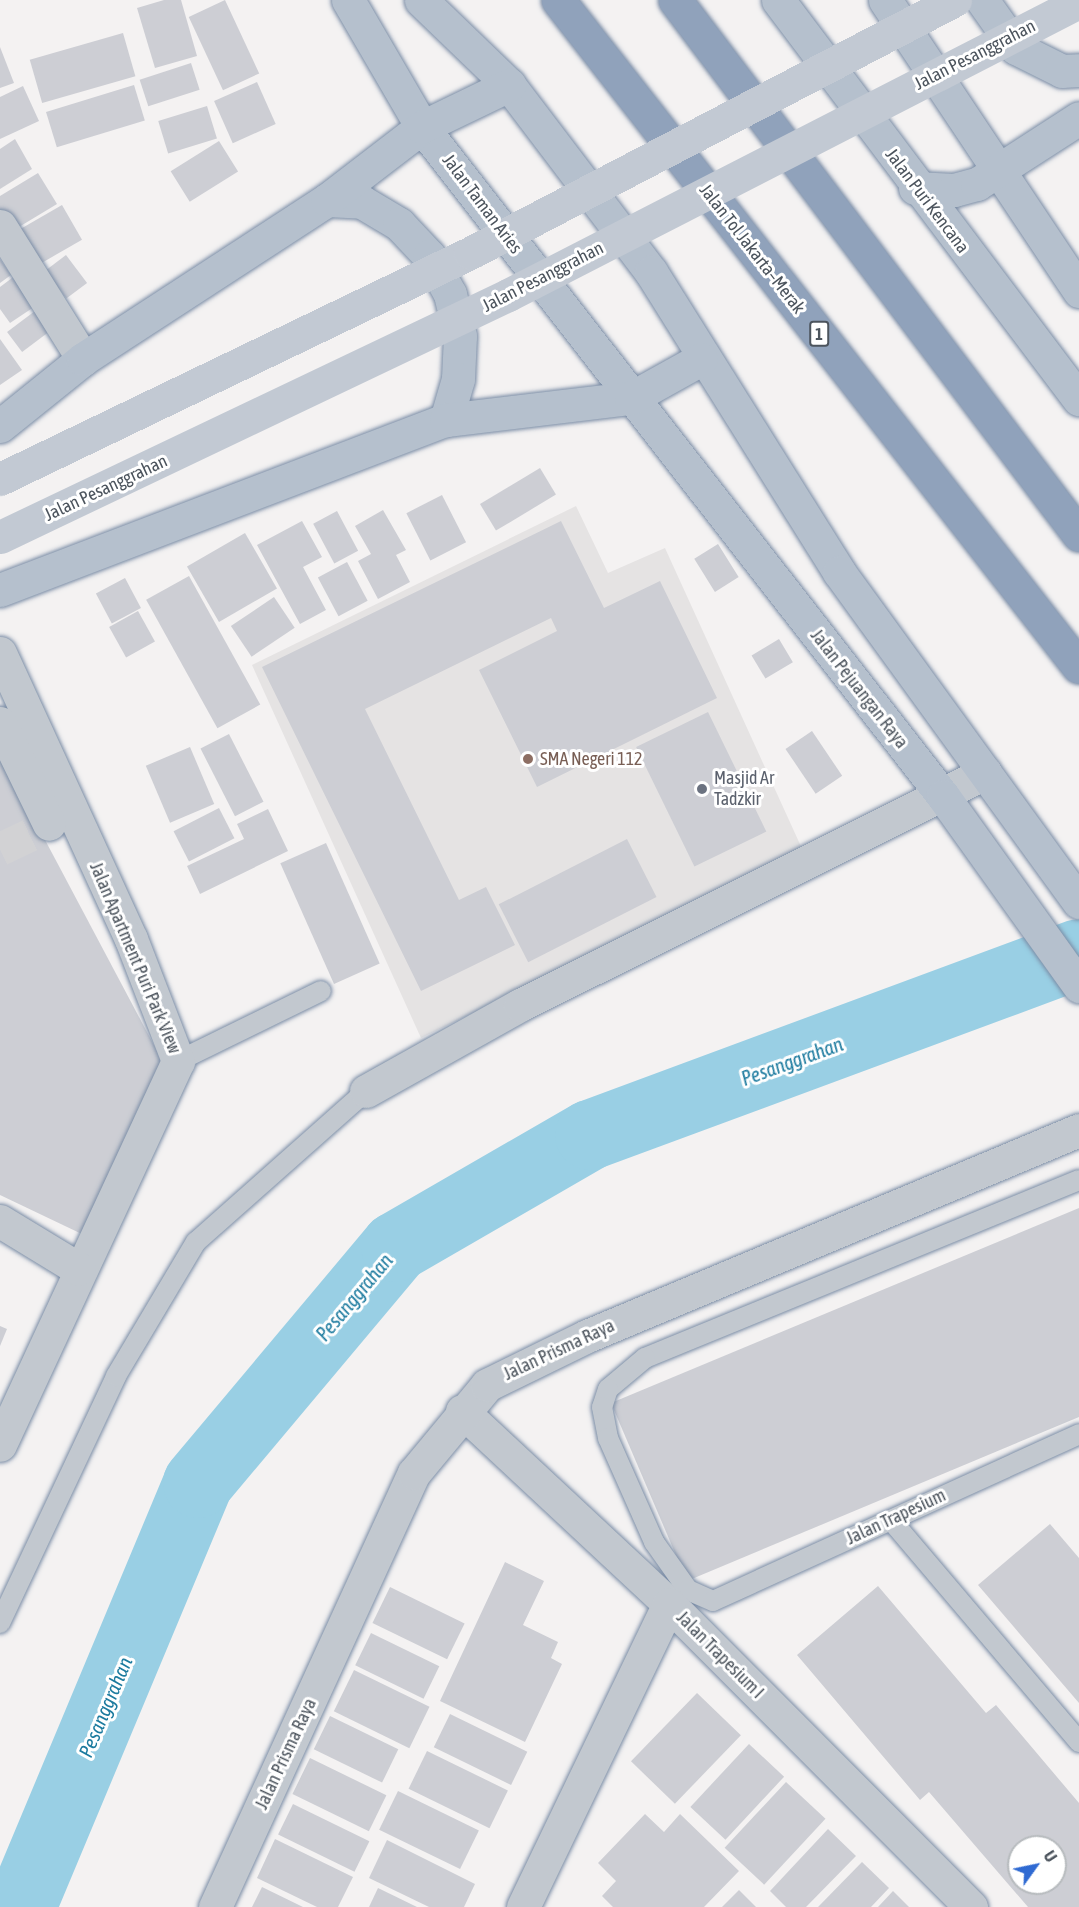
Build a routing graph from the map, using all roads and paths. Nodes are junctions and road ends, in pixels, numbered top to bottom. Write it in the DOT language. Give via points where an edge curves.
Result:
graph roads {
  1 [pos="348,0"];
  2 [pos="421,0"];
  3 [pos="558,0"];
  4 [pos="675,0"];
  5 [pos="885,0"];
  6 [pos="955,0"];
  7 [pos="982,0"];
  8 [pos="1079,2"];
  9 [pos="784,4"];
  10 [pos="1079,70"];
  11 [pos="509,85"];
  12 [pos="1079,118"];
  13 [pos="422,127"];
  14 [pos="1000,173"];
  15 [pos="915,188"];
  16 [pos="327,200"];
  17 [pos="0,226"];
  18 [pos="1079,291"];
  19 [pos="83,359"];
  20 [pos="701,359"];
  21 [pos="631,398"];
  22 [pos="1079,399"];
  23 [pos="446,420"];
  24 [pos="0,426"];
  25 [pos="0,479"];
  26 [pos="1079,535"];
  27 [pos="0,537"];
  28 [pos="0,590"];
  29 [pos="0,653"];
  30 [pos="1079,667"];
  31 [pos="0,723"];
  32 [pos="985,773"];
  33 [pos="943,796"];
  34 [pos="53,821"];
  35 [pos="1079,902"];
  36 [pos="1079,986"];
  37 [pos="321,991"];
  38 [pos="178,1061"];
  39 [pos="366,1091"];
  40 [pos="1079,1130"];
  41 [pos="1079,1180"];
  42 [pos="0,1221"];
  43 [pos="79,1269"];
  44 [pos="462,1411"];
  45 [pos="1079,1434"];
  46 [pos="0,1445"];
  47 [pos="891,1520"];
  48 [pos="669,1604"];
  49 [pos="0,1623"];
  50 [pos="1079,1742"];
  51 [pos="527,1905"];
  52 [pos="215,1907"];
  53 [pos="971,1907"];
  1 -- 13 [label="main road, Jalan Taman Aries"];
  2 -- 11 [label="main road"];
  3 -- 30 [label="highway, Jalan Tol Jakarta–Merak / 1"];
  4 -- 26 [label="highway"];
  5 -- 14 [label="main road"];
  6 -- 25 [label="main road, bridge" via="470,253"];
  7 -- 10 [label="main road" via="1016,48 1062,71"];
  8 -- 27 [label="main road, Jalan Pesanggrahan, bridge" via="508,295"];
  9 -- 15 [label="main road, Jalan Puri Kencana"];
  11 -- 13 [label="main road"];
  11 -- 20 [label="main road" via="651,272"];
  12 -- 14 [label="main road"];
  13 -- 16 [label="main road"];
  13 -- 21 [label="main road, Jalan Taman Aries"];
  14 -- 15 [label="main road" via="954,190"];
  14 -- 18 [label="main road"];
  15 -- 22 [label="main road, Jalan Puri Kencana"];
  16 -- 19 [label="main road"];
  16 -- 23 [label="main road" via="363,202 399,224 429,256 445,284 460,336 459,379"];
  17 -- 19 [label="street"];
  19 -- 24 [label="main road"];
  20 -- 21 [label="main road"];
  20 -- 32 [label="main road" via="839,572"];
  21 -- 23 [label="main road"];
  21 -- 33 [label="main road, Jalan Pejuangan Raya"];
  23 -- 28 [label="main road"];
  29 -- 34 [label="street, Jalan Apartment Puri Park View"];
  31 -- 34 [label="street, Jalan Apartment Puri Park View"];
  32 -- 33 [label="street"];
  32 -- 35 [label="main road"];
  33 -- 36 [label="main road, Jalan Pejuangan Raya"];
  33 -- 39 [label="street" via="520,1005"];
  34 -- 38 [label="street, Jalan Apartment Puri Park View" via="131,939"];
  37 -- 38 [label="lane"];
  38 -- 43 [label="street, Jalan Apartment Puri Park View"];
  39 -- 49 [label="lane" via="196,1242 116,1376"];
  40 -- 44 [label="street, Jalan Prisma Raya" via="524,1364 487,1385"];
  41 -- 47 [label="lane, Jalan Trapesium" via="645,1358 608,1389 602,1407 608,1438 654,1542 688,1590 713,1601"];
  42 -- 43 [label="street"];
  43 -- 46 [label="street, Jalan Apartment Puri Park View"];
  44 -- 48 [label="street, Jalan Trapesium I"];
  44 -- 52 [label="street, Jalan Prisma Raya" via="414,1473"];
  45 -- 47 [label="lane, Jalan Trapesium"];
  47 -- 50 [label="lane"];
  48 -- 51 [label="street"];
  48 -- 53 [label="street, Jalan Trapesium I"];
}
